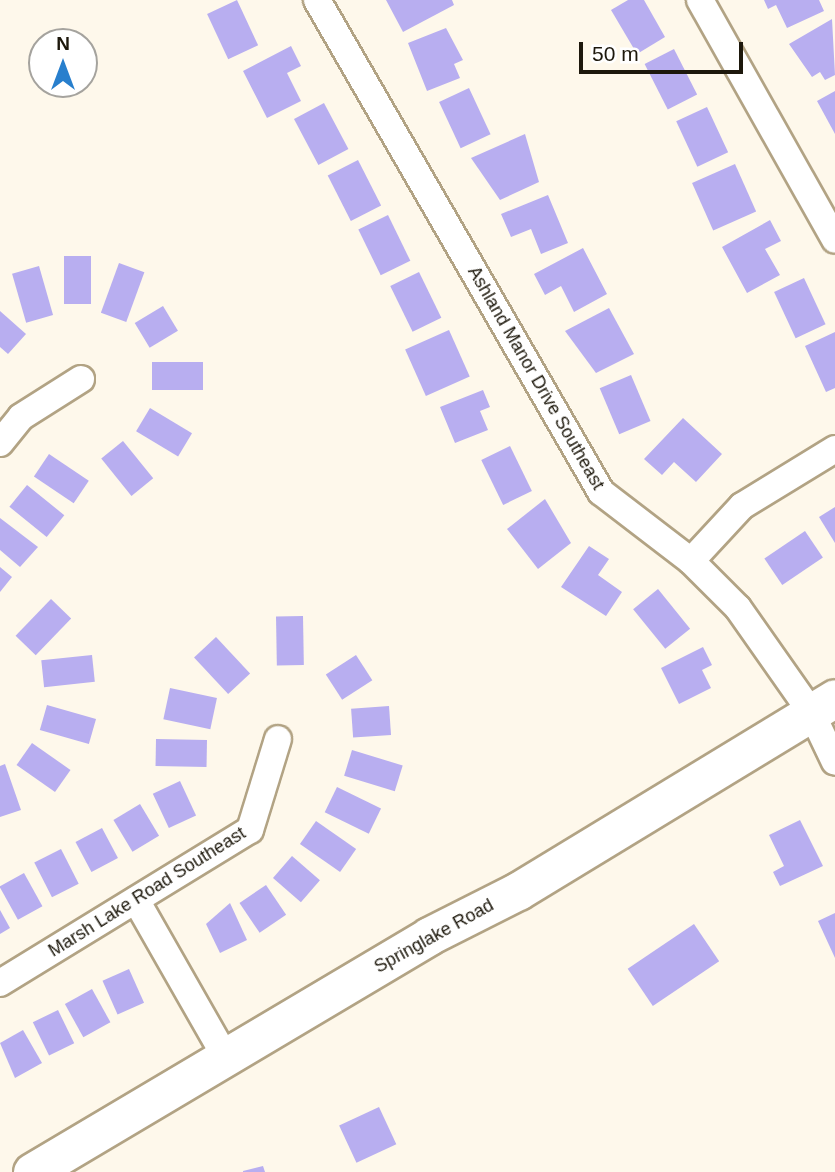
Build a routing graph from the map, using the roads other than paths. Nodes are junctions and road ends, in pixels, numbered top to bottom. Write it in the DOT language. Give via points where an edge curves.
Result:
graph roads {
  1 [pos="317,0"];
  2 [pos="700,0"];
  3 [pos="835,240"];
  4 [pos="81,379"];
  5 [pos="0,443"];
  6 [pos="835,449"];
  7 [pos="691,561"];
  8 [pos="823,705"];
  9 [pos="278,739"];
  10 [pos="835,762"];
  11 [pos="136,900"];
  12 [pos="0,983"];
  13 [pos="226,1058"];
  14 [pos="32,1172"];
  1 -- 7 [label="street, Ashland Manor Drive Southeast" via="601,492"];
  2 -- 3 [label="street"];
  4 -- 5 [label="street" via="21,417"];
  6 -- 7 [label="street" via="742,506"];
  7 -- 8 [label="street, Ashland Manor Drive Southeast"];
  8 -- 10 [label="street, Ashland Manor Drive Southeast"];
  8 -- 13 [label="street, Springlake Road"];
  9 -- 11 [label="street, Marsh Lake Road Southeast" via="250,830"];
  11 -- 12 [label="street, Marsh Lake Road Southeast"];
  11 -- 13 [label="street"];
  13 -- 14 [label="street, Springlake Road"];
}
